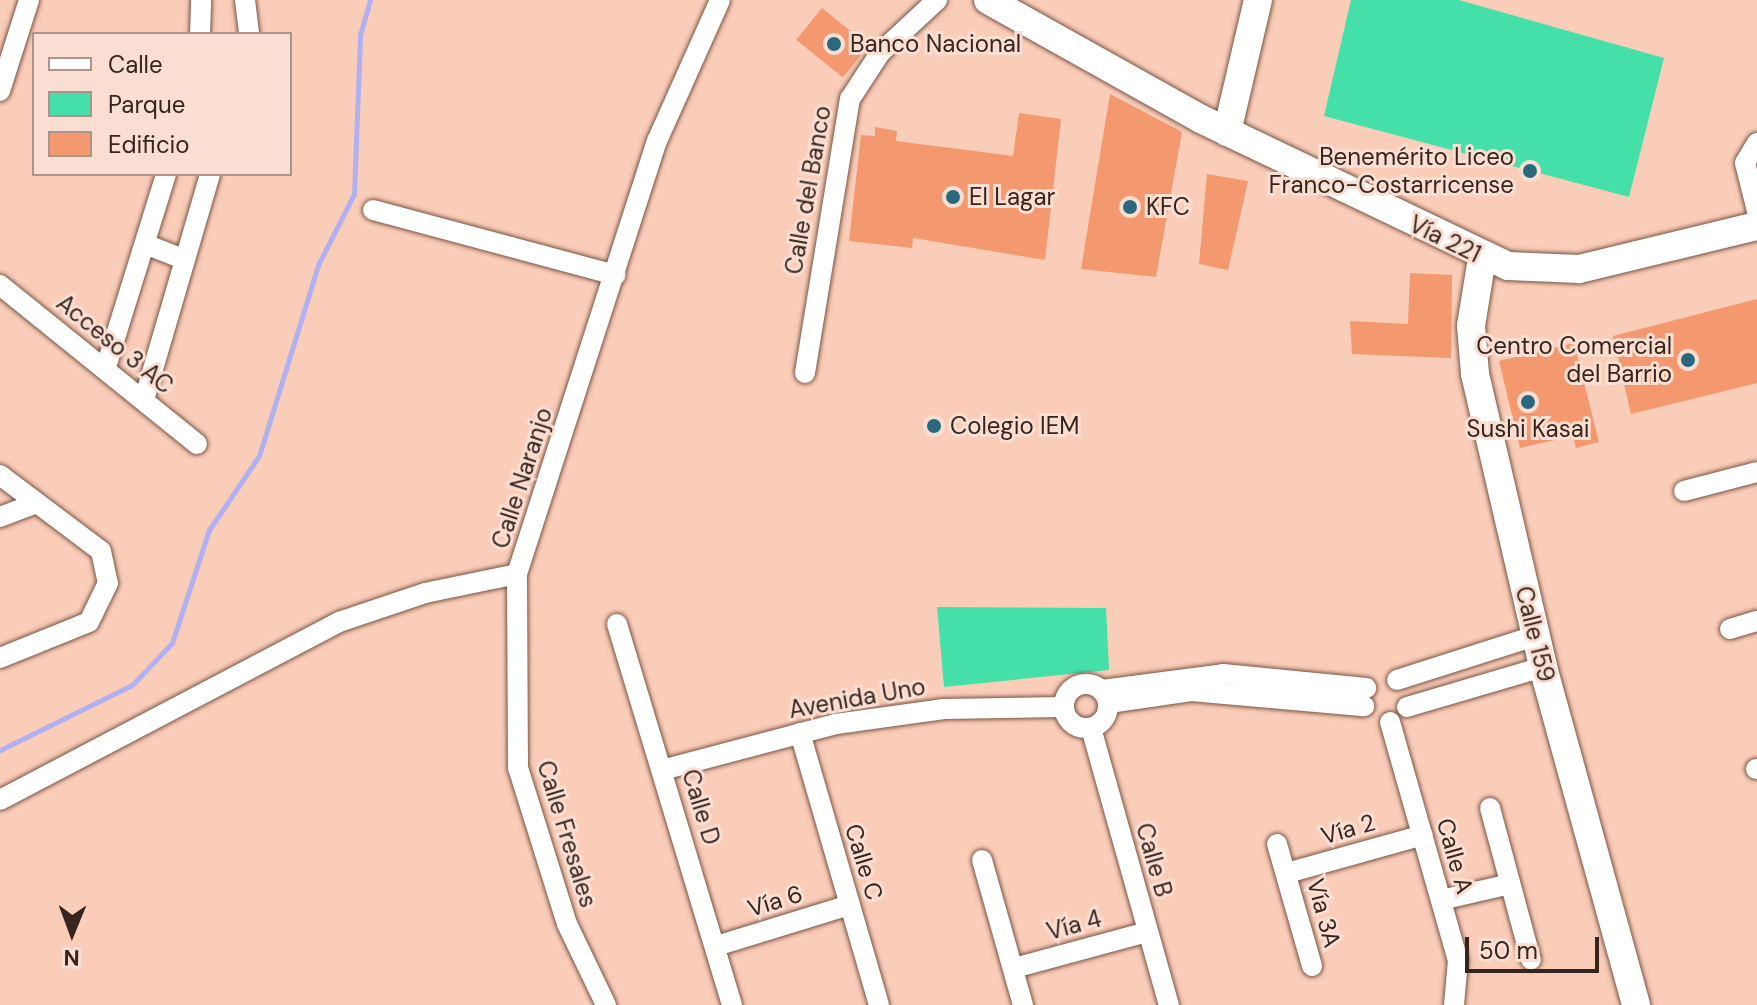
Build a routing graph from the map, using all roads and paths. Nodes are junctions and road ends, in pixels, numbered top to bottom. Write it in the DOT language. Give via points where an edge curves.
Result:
graph roads {
  1 [pos="201,0"];
  2 [pos="245,0"];
  3 [pos="720,0"];
  4 [pos="937,0"];
  5 [pos="988,0"];
  6 [pos="1258,0"];
  7 [pos="21,4"];
  8 [pos="200,32"];
  9 [pos="249,32"];
  10 [pos="0,91"];
  11 [pos="1227,132"];
  12 [pos="1757,143"];
  13 [pos="165,176"];
  14 [pos="209,176"];
  15 [pos="373,210"];
  16 [pos="1757,211"];
  17 [pos="1757,226"];
  18 [pos="145,244"];
  19 [pos="1482,258"];
  20 [pos="183,259"];
  21 [pos="615,275"];
  22 [pos="0,285"];
  23 [pos="106,367"];
  24 [pos="805,373"];
  25 [pos="144,400"];
  26 [pos="197,444"];
  27 [pos="1757,472"];
  28 [pos="0,475"];
  29 [pos="1684,491"];
  30 [pos="34,504"];
  31 [pos="0,517"];
  32 [pos="517,574"];
  33 [pos="1757,621"];
  34 [pos="617,624"];
  35 [pos="1730,629"];
  36 [pos="1535,636"];
  37 [pos="0,658"];
  38 [pos="1543,667"];
  39 [pos="1397,680"];
  40 [pos="1105,697"];
  41 [pos="1365,697"];
  42 [pos="1064,707"];
  43 [pos="1407,707"];
  44 [pos="1390,722"];
  45 [pos="1091,728"];
  46 [pos="800,733"];
  47 [pos="662,770"];
  48 [pos="0,800"];
  49 [pos="1490,808"];
  50 [pos="1423,835"];
  51 [pos="1277,844"];
  52 [pos="982,860"];
  53 [pos="1287,873"];
  54 [pos="1510,884"];
  55 [pos="1441,900"];
  56 [pos="849,905"];
  57 [pos="1147,932"];
  58 [pos="716,946"];
  59 [pos="1531,960"];
  60 [pos="1312,966"];
  61 [pos="1014,968"];
  62 [pos="606,1005"];
  63 [pos="732,1005"];
  64 [pos="879,1005"];
  65 [pos="1023,1005"];
  66 [pos="1169,1005"];
  67 [pos="1454,1005"];
  68 [pos="1636,1005"];
  1 -- 8 [label="street"];
  2 -- 9 [label="street"];
  3 -- 21 [label="street, Calle Naranjo" via="657,141"];
  4 -- 24 [label="street, Calle del Banco" via="880,53 850,99"];
  5 -- 11 [label="street, Vía 221"];
  6 -- 11 [label="street"];
  7 -- 10 [label="street"];
  11 -- 19 [label="street, Vía 221"];
  12 -- 16 [label="street" via="1745,163"];
  13 -- 18 [label="street"];
  14 -- 20 [label="street"];
  15 -- 21 [label="street"];
  17 -- 19 [label="street, Vía 221" via="1579,269"];
  18 -- 20 [label="street"];
  18 -- 23 [label="street"];
  19 -- 36 [label="street, Calle 159" via="1471,326 1475,374"];
  20 -- 25 [label="street"];
  21 -- 32 [label="street, Calle Naranjo"];
  22 -- 23 [label="street, Acceso 3 AC"];
  23 -- 25 [label="street, Acceso 3 AC"];
  25 -- 26 [label="street, Acceso 3 AC"];
  27 -- 29 [label="street"];
  28 -- 30 [label="street"];
  30 -- 31 [label="street"];
  30 -- 37 [label="street" via="101,551 105,599 89,622"];
  32 -- 48 [label="street, Calle Naranjo" via="425,593 339,622"];
  32 -- 62 [label="street, Calle Fresales" via="518,768 567,924"];
  33 -- 35 [label="street"];
  34 -- 47 [label="street, Calle D"];
  36 -- 38 [label="street, Calle 159"];
  36 -- 39 [label="street"];
  38 -- 43 [label="street"];
  38 -- 68 [label="street, Calle 159"];
  39 -- 41 [label="street" via="1380,678"];
  39 -- 43 [label="street"];
  40 -- 41 [label="street" via="1223,674"];
  40 -- 42 [label="street" via="1073,687"];
  40 -- 45 [label="street" via="1101,723"];
  41 -- 44 [label="street"];
  42 -- 45 [label="street" via="1070,722"];
  42 -- 46 [label="street, Avenida Uno" via="944,709"];
  43 -- 44 [label="street"];
  44 -- 50 [label="street, Calle A"];
  45 -- 57 [label="street, Calle B"];
  46 -- 47 [label="street, Avenida Uno"];
  46 -- 56 [label="street, Calle C"];
  47 -- 58 [label="street, Calle D"];
  49 -- 54 [label="street"];
  50 -- 53 [label="street, Vía 2"];
  50 -- 55 [label="street, Calle A"];
  51 -- 53 [label="street, Vía 3A"];
  52 -- 61 [label="street"];
  53 -- 60 [label="street, Vía 3A"];
  54 -- 55 [label="street"];
  54 -- 59 [label="street"];
  55 -- 67 [label="street, Calle A" via="1458,960"];
  56 -- 58 [label="street, Vía 6"];
  56 -- 64 [label="street, Calle C"];
  57 -- 61 [label="street, Vía 4"];
  57 -- 66 [label="street, Calle B"];
  58 -- 63 [label="street, Calle D"];
  61 -- 65 [label="street"];
}
